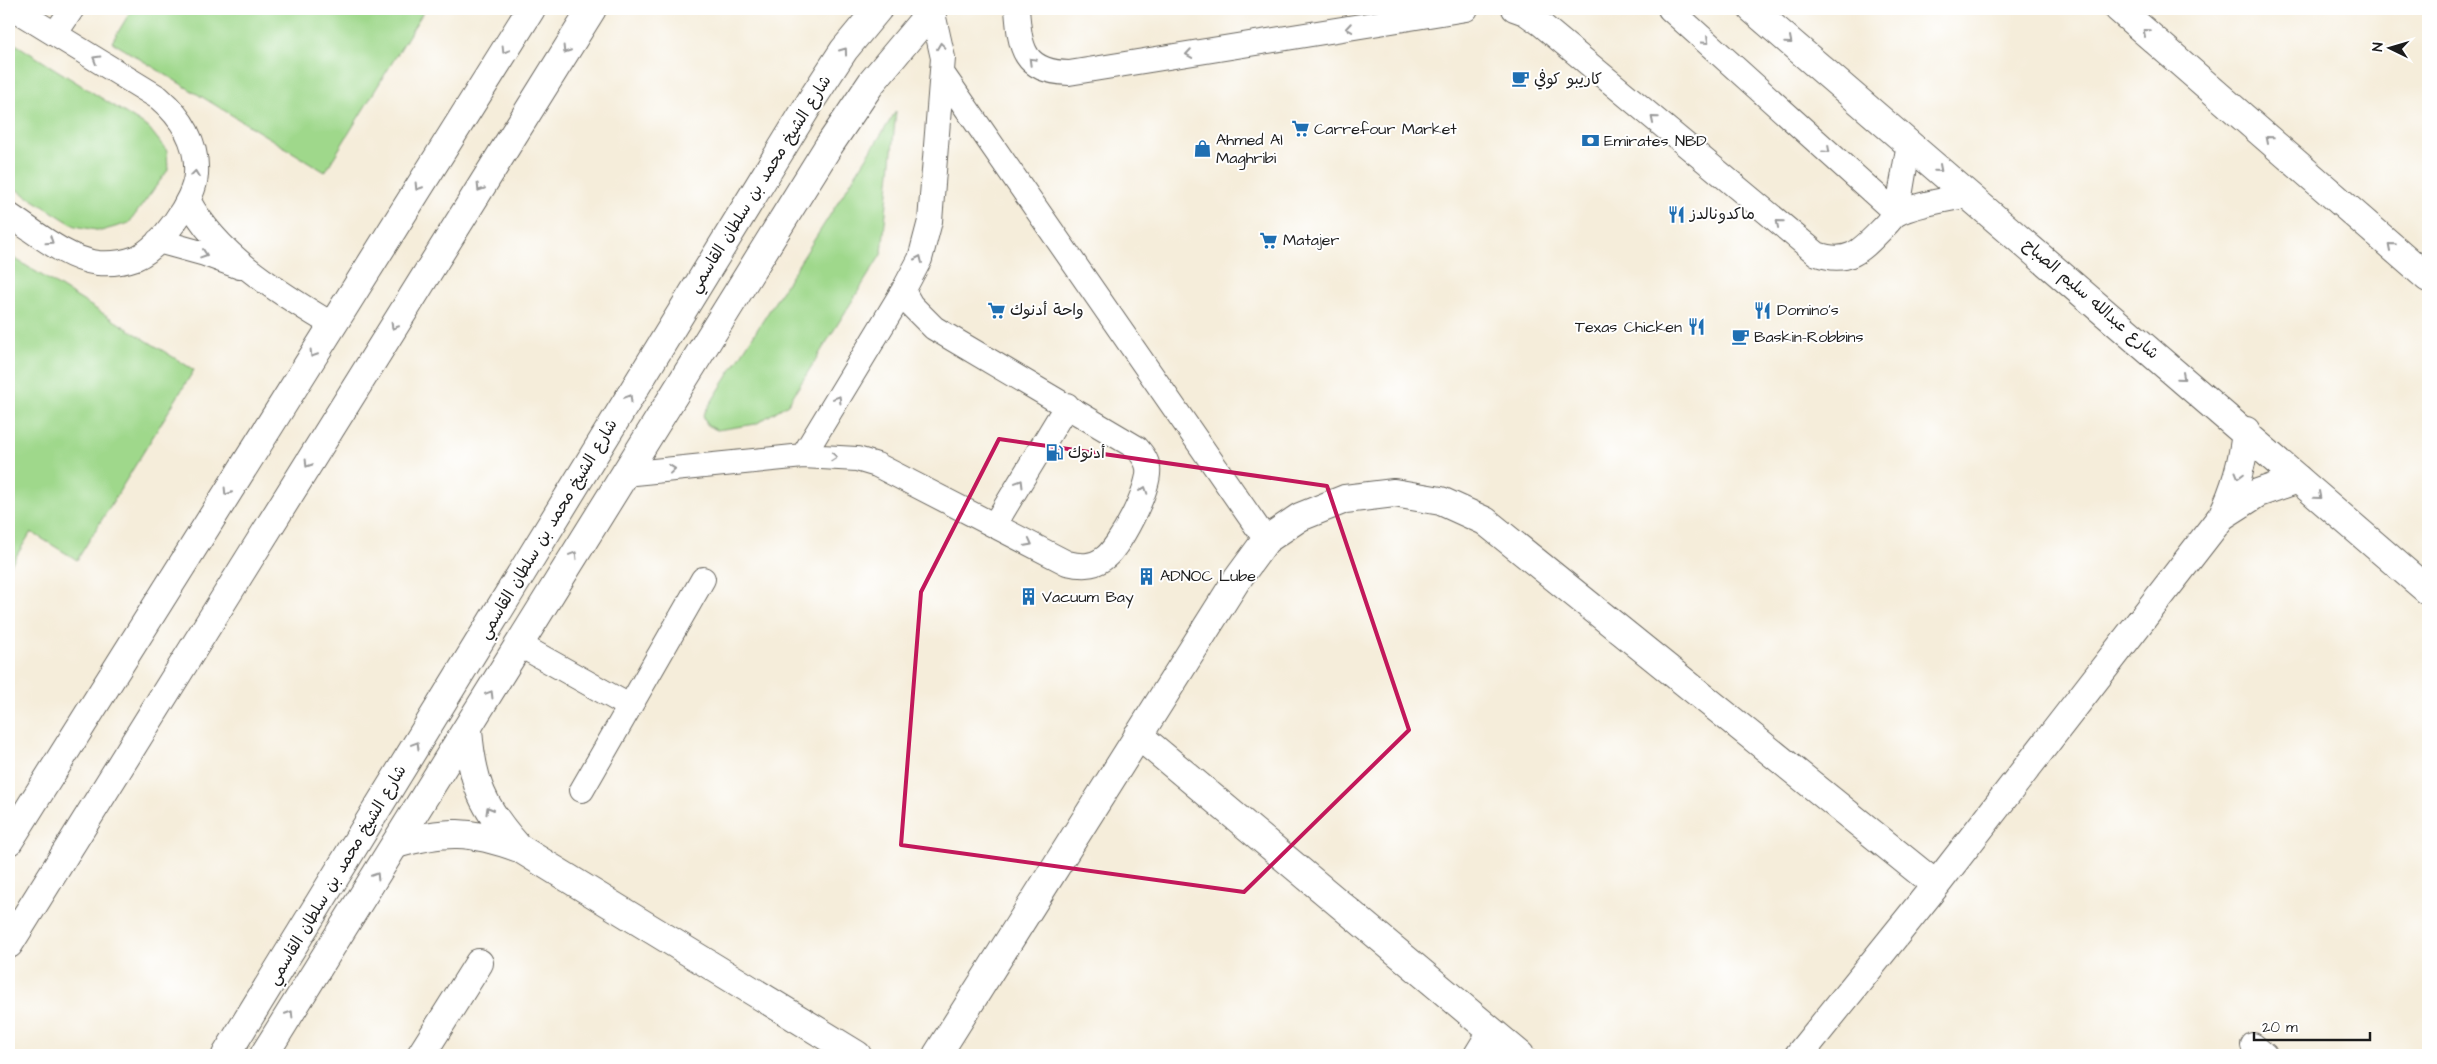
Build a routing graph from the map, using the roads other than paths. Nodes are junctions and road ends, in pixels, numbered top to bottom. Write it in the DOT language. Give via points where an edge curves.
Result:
graph roads {
  1 [pos="14,9"];
  2 [pos="72,9"];
  3 [pos="531,9"];
  4 [pos="592,9"];
  5 [pos="878,9"];
  6 [pos="932,9"];
  7 [pos="1017,9"];
  8 [pos="1466,9"];
  9 [pos="1670,9"];
  10 [pos="1752,9"];
  11 [pos="2119,9"];
  12 [pos="1522,10"];
  13 [pos="55,34"];
  14 [pos="942,73"];
  15 [pos="1908,143"];
  16 [pos="1969,195"];
  17 [pos="188,200"];
  18 [pos="9,214"];
  19 [pos="1897,214"];
  20 [pos="158,241"];
  21 [pos="249,270"];
  22 [pos="2428,278"];
  23 [pos="903,291"];
  24 [pos="331,324"];
  25 [pos="1068,405"];
  26 [pos="2246,431"];
  27 [pos="804,456"];
  28 [pos="624,474"];
  29 [pos="2298,479"];
  30 [pos="2222,516"];
  31 [pos="995,524"];
  32 [pos="1266,540"];
  33 [pos="703,579"];
  34 [pos="2428,591"];
  35 [pos="520,645"];
  36 [pos="628,706"];
  37 [pos="468,730"];
  38 [pos="1138,735"];
  39 [pos="582,790"];
  40 [pos="9,838"];
  41 [pos="396,844"];
  42 [pos="519,848"];
  43 [pos="1936,885"];
  44 [pos="9,944"];
  45 [pos="479,963"];
  46 [pos="1492,1032"];
  47 [pos="226,1055"];
  48 [pos="264,1055"];
  49 [pos="421,1055"];
  50 [pos="857,1055"];
  51 [pos="937,1055"];
  52 [pos="1478,1055"];
  53 [pos="1520,1055"];
  54 [pos="1799,1055"];
  1 -- 13 [label="lane"];
  2 -- 13 [label="lane"];
  3 -- 24 [label="street, one-way"];
  4 -- 44 [label="street, one-way"];
  47 -- 5 [label="street, شارع الشيخ محمد بن سلطان القاسمي, one-way" via="814,96 844,50"];
  14 -- 6 [label="lane, one-way" via="941,40"];
  6 -- 28 [label="street" via="872,82 828,146"];
  8 -- 7 [label="lane, one-way" via="1069,73 1053,73 1038,67 1028,58 1019,34"];
  9 -- 19 [label="lane, one-way"];
  10 -- 15 [label="street, شارع عبدالله سليم الصباح, one-way"];
  22 -- 11 [label="street, one-way"];
  19 -- 12 [label="lane, one-way" via="1854,254 1842,259 1817,254"];
  17 -- 13 [label="lane, one-way" via="196,175 195,157 191,140 172,110 159,98"];
  23 -- 14 [label="lane, one-way" via="926,242 930,221"];
  14 -- 32 [label="lane"];
  15 -- 16 [label="street, شارع عبدالله سليم الصباح, one-way"];
  15 -- 19 [label="lane"];
  16 -- 19 [label="lane"];
  16 -- 26 [label="street, شارع عبدالله سليم الصباح, one-way"];
  17 -- 20 [label="lane"];
  17 -- 21 [label="lane" via="207,229"];
  18 -- 20 [label="lane, one-way" via="62,249 98,263 137,257"];
  20 -- 21 [label="lane, one-way"];
  21 -- 24 [label="lane"];
  23 -- 25 [label="lane" via="911,305 934,328"];
  27 -- 23 [label="lane, one-way"];
  24 -- 40 [label="street, one-way"];
  31 -- 25 [label="lane, one-way"];
  31 -- 25 [label="lane, one-way" via="1067,563 1079,566 1092,565 1113,551 1144,493 1148,468 1137,448"];
  26 -- 29 [label="street, شارع عبدالله سليم الصباح"];
  26 -- 30 [label="street, one-way" via="2239,475"];
  28 -- 27 [label="lane, one-way"];
  27 -- 31 [label="lane, one-way" via="857,459 877,465"];
  35 -- 28 [label="street, one-way"];
  29 -- 30 [label="street" via="2258,493"];
  29 -- 34 [label="street, شارع عبدالله سليم الصباح, one-way"];
  30 -- 43 [label="street"];
  32 -- 38 [label="street" via="1236,580"];
  32 -- 43 [label="street" via="1300,517 1345,499 1394,494 1441,501 1485,521"];
  33 -- 36 [label="lane"];
  35 -- 36 [label="lane"];
  37 -- 35 [label="street, one-way"];
  36 -- 39 [label="lane"];
  37 -- 41 [label="street"];
  42 -- 37 [label="street, one-way" via="497,823 481,795 470,764"];
  38 -- 46 [label="street"];
  38 -- 51 [label="street"];
  41 -- 42 [label="street" via="426,835 458,833 489,837"];
  48 -- 41 [label="street, one-way"];
  42 -- 50 [label="street"];
  43 -- 54 [label="street"];
  45 -- 49 [label="street"];
  46 -- 52 [label="street"];
  46 -- 53 [label="street"];
}
